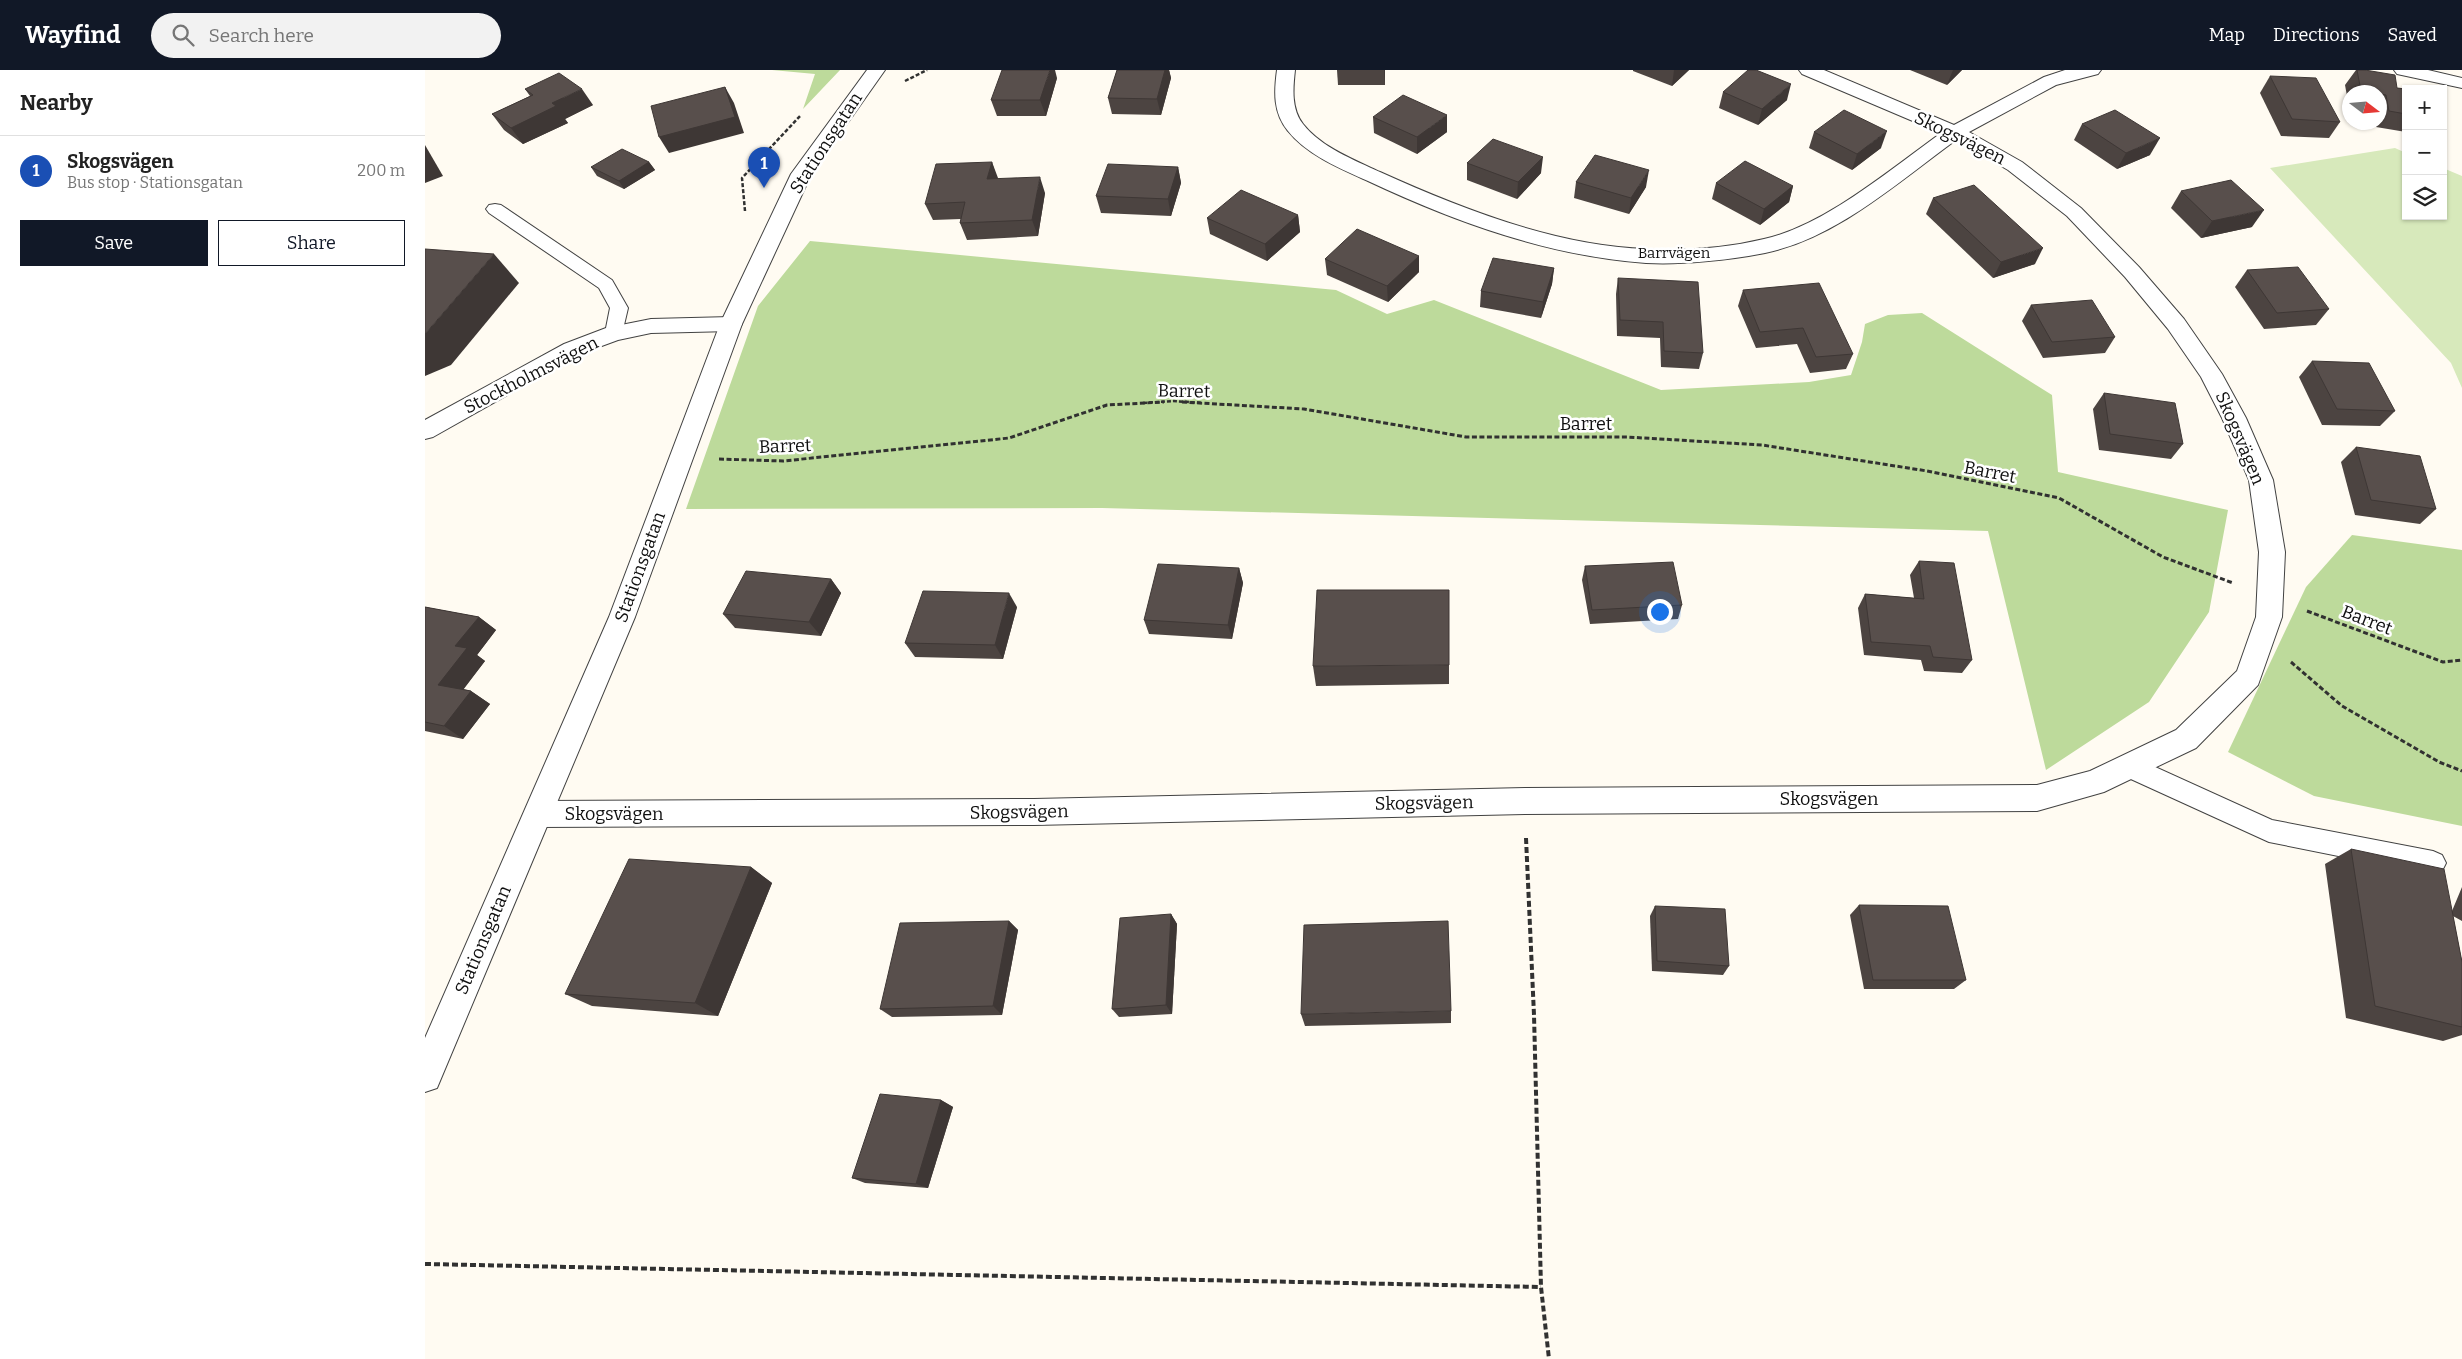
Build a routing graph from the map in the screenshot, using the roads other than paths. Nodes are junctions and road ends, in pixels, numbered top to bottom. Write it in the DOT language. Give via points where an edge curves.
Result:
graph roads {
  1 [pos="876,70"];
  2 [pos="1286,70"];
  3 [pos="1808,70"];
  4 [pos="2092,70"];
  5 [pos="2403,70"];
  6 [pos="2462,83"];
  7 [pos="1955,132"];
  8 [pos="495,209"];
  9 [pos="731,324"];
  10 [pos="615,334"];
  11 [pos="425,431"];
  12 [pos="2131,767"];
  13 [pos="538,814"];
  14 [pos="2433,864"];
  15 [pos="425,1076"];
  1 -- 9 [label="street, Stationsgatan" via="801,174"];
  2 -- 7 [label="street, Barrvägen" via="1287,111 1295,128 1311,142 1351,166 1501,228 1573,246 1647,256 1714,253 1765,246 1802,235 1856,203"];
  3 -- 7 [label="street, Skogsvägen"];
  4 -- 7 [label="street, Barrvägen" via="2050,81"];
  5 -- 6 [label="street"];
  7 -- 12 [label="street, Skogsvägen" via="2015,166 2074,212 2132,272 2177,324 2211,374 2261,480 2273,552 2269,617 2248,677 2186,739"];
  8 -- 10 [label="lane" via="606,284 619,308"];
  9 -- 10 [label="street, Stockholmsvägen" via="651,326"];
  9 -- 13 [label="street, Stationsgatan" via="622,617"];
  10 -- 11 [label="street, Stockholmsvägen" via="573,349"];
  12 -- 13 [label="street, Skogsvägen" via="2094,783 2037,798 1525,801 1033,812"];
  12 -- 14 [label="lane" via="2269,831"];
  13 -- 15 [label="street, Stationsgatan"];
}
